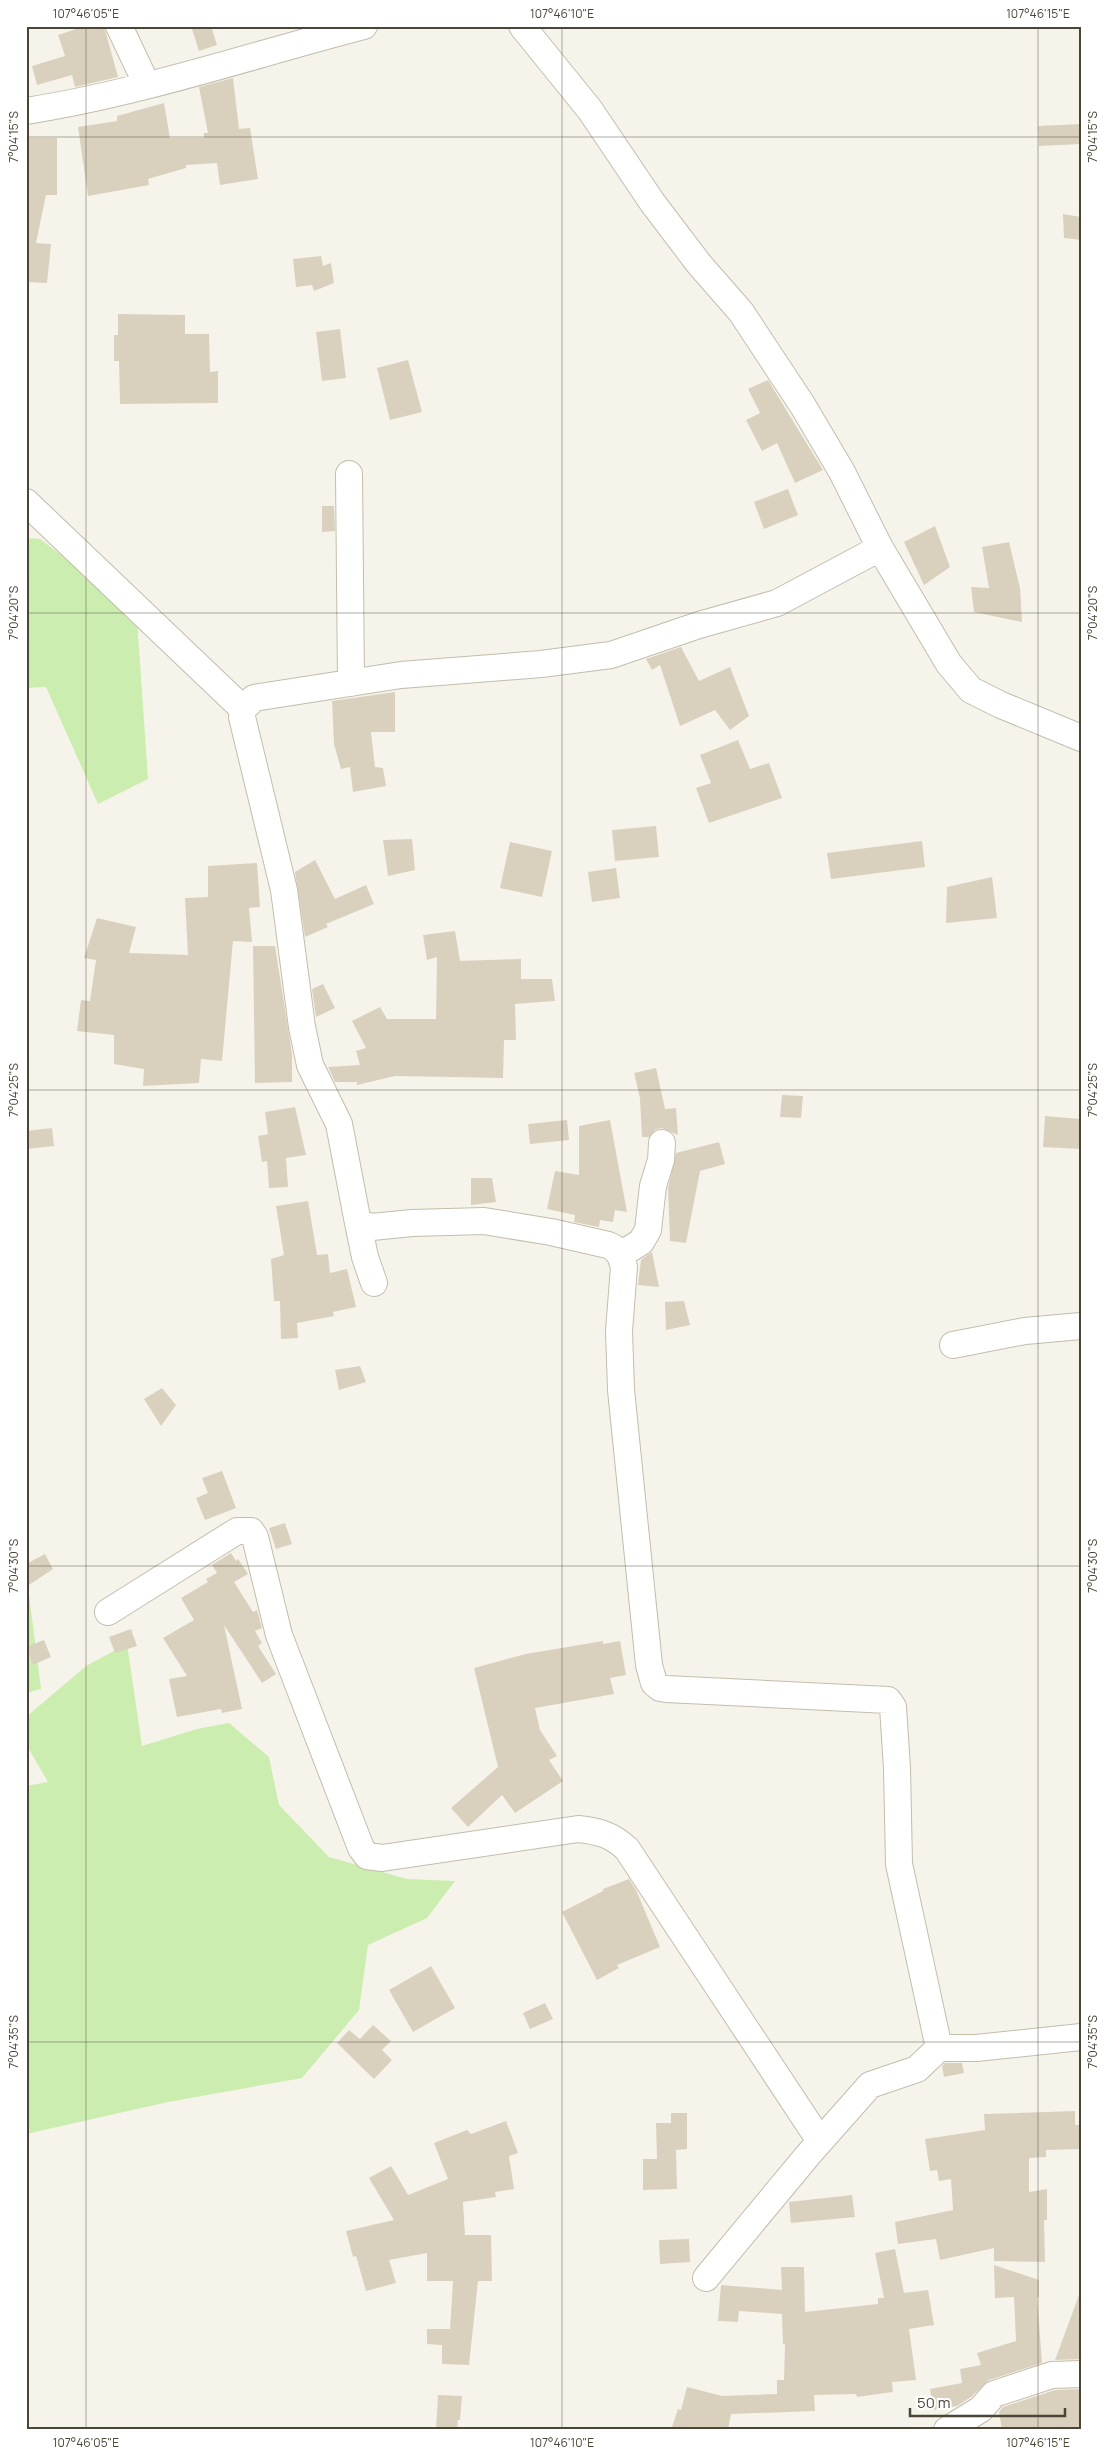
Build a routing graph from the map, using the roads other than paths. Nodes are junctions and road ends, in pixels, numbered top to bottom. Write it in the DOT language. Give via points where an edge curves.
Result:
graph roads {
  1 [pos="119,26"];
  2 [pos="364,26"];
  3 [pos="522,26"];
  4 [pos="147,85"];
  5 [pos="26,111"];
  6 [pos="349,474"];
  7 [pos="26,502"];
  8 [pos="880,548"];
  9 [pos="350,683"];
  10 [pos="243,709"];
  11 [pos="1081,738"];
  12 [pos="662,1143"];
  13 [pos="358,1223"];
  14 [pos="620,1255"];
  15 [pos="374,1283"];
  16 [pos="1081,1326"];
  17 [pos="953,1345"];
  18 [pos="108,1612"];
  19 [pos="1081,2037"];
  20 [pos="940,2048"];
  21 [pos="820,2141"];
  22 [pos="706,2278"];
  23 [pos="1081,2374"];
  24 [pos="947,2430"];
  1 -- 4 [label="street"];
  2 -- 4 [label="street"];
  3 -- 8 [label="street" via="590,110 652,202 699,264 741,312 842,472"];
  4 -- 5 [label="street"];
  6 -- 9 [label="street"];
  7 -- 10 [label="street"];
  8 -- 9 [label="street" via="777,603 611,655 400,675"];
  8 -- 11 [label="street" via="949,664 971,690"];
  9 -- 10 [label="street" via="254,698"];
  10 -- 13 [label="street" via="242,717 284,890 310,1065 339,1124"];
  12 -- 14 [label="street" via="648,1230 641,1242"];
  13 -- 14 [label="street" via="372,1227 484,1221 608,1245"];
  13 -- 15 [label="street" via="364,1257"];
  14 -- 20 [label="street" via="624,1267 619,1331 621,1390 653,1679 663,1688 888,1700 892,1707 897,1768 899,1864"];
  16 -- 17 [label="street" via="1026,1331"];
  18 -- 21 [label="street" via="238,1531 251,1531 279,1635 361,1848 367,1856 382,1858 578,1829 614,1837 627,1849"];
  19 -- 20 [label="street" via="976,2048"];
  20 -- 21 [label="street" via="917,2069 870,2085"];
  21 -- 22 [label="street"];
  23 -- 24 [label="street" via="1052,2375 994,2394 981,2409"];
}
